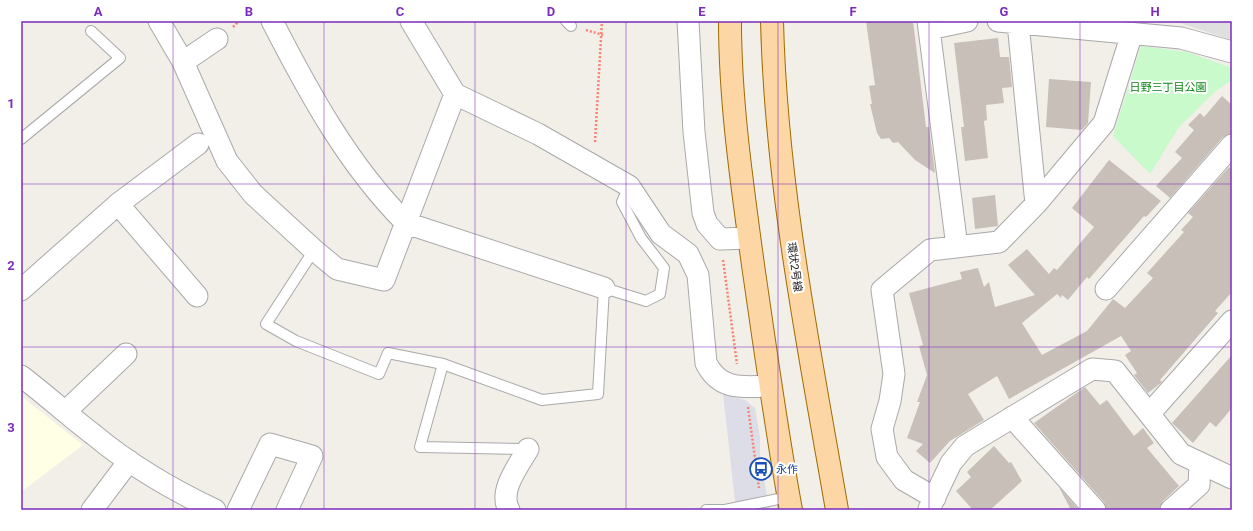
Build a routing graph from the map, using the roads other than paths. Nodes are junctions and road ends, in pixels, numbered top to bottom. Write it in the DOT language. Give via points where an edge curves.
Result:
graph roads {
  1 [pos="159,21"];
  2 [pos="272,21"];
  3 [pos="411,21"];
  4 [pos="688,21"];
  5 [pos="730,21"];
  6 [pos="772,21"];
  7 [pos="967,21"];
  8 [pos="1008,22"];
  9 [pos="929,25"];
  10 [pos="91,31"];
  11 [pos="1132,33"];
  12 [pos="217,40"];
  13 [pos="1232,52"];
  14 [pos="183,62"];
  15 [pos="455,94"];
  16 [pos="21,139"];
  17 [pos="198,144"];
  18 [pos="1232,145"];
  19 [pos="629,186"];
  20 [pos="118,204"];
  21 [pos="1036,204"];
  22 [pos="406,223"];
  23 [pos="749,238"];
  24 [pos="957,247"];
  25 [pos="314,250"];
  26 [pos="604,288"];
  27 [pos="1106,289"];
  28 [pos="21,290"];
  29 [pos="197,296"];
  30 [pos="1232,321"];
  31 [pos="126,354"];
  32 [pos="442,364"];
  33 [pos="21,376"];
  34 [pos="770,386"];
  35 [pos="66,411"];
  36 [pos="1150,413"];
  37 [pos="1012,417"];
  38 [pos="528,449"];
  39 [pos="129,461"];
  40 [pos="1200,463"];
  41 [pos="1232,478"];
  42 [pos="789,503"];
  43 [pos="932,504"];
  44 [pos="194,505"];
  45 [pos="92,510"];
  46 [pos="215,510"];
  47 [pos="238,510"];
  48 [pos="287,510"];
  49 [pos="509,510"];
  50 [pos="706,510"];
  51 [pos="836,510"];
  52 [pos="1095,510"];
  53 [pos="1172,510"];
  1 -- 14 [label="street"];
  2 -- 22 [label="street" via="338,140 382,199"];
  3 -- 15 [label="street"];
  4 -- 23 [label="street" via="694,132 703,214 720,239"];
  5 -- 23 [label="main road" via="736,124"];
  6 -- 51 [label="main road, 環状2号線" via="780,144 797,284"];
  7 -- 9 [label="street"];
  8 -- 11 [label="street"];
  8 -- 21 [label="street"];
  9 -- 24 [label="street"];
  10 -- 16 [label="lane" via="120,58"];
  11 -- 13 [label="street" via="1181,38"];
  11 -- 21 [label="street" via="1104,124"];
  12 -- 14 [label="street"];
  14 -- 25 [label="street" via="227,161 253,194"];
  15 -- 19 [label="street" via="538,134"];
  15 -- 22 [label="street"];
  17 -- 20 [label="street"];
  18 -- 27 [label="street"];
  19 -- 26 [label="lane" via="622,202 641,238 664,268 660,294 646,301"];
  19 -- 34 [label="street" via="661,234 688,254 698,274 706,363 711,373 729,385"];
  20 -- 28 [label="street"];
  20 -- 29 [label="street"];
  21 -- 24 [label="street" via="999,242"];
  22 -- 25 [label="street" via="384,280 337,269"];
  22 -- 26 [label="street"];
  23 -- 34 [label="main road"];
  24 -- 43 [label="street" via="930,250 882,290 894,374 882,429 887,456 904,480"];
  25 -- 32 [label="lane" via="266,324 296,341 379,374 388,353"];
  26 -- 32 [label="lane" via="598,394 542,400"];
  30 -- 36 [label="street"];
  31 -- 35 [label="street"];
  32 -- 38 [label="lane" via="420,447"];
  33 -- 35 [label="street"];
  34 -- 42 [label="main road"];
  35 -- 39 [label="street" via="94,436"];
  36 -- 37 [label="street" via="1115,371 1092,369"];
  36 -- 40 [label="street" via="1181,454"];
  37 -- 43 [label="street" via="965,446 951,463"];
  37 -- 52 [label="street"];
  38 -- 49 [label="street" via="508,484"];
  39 -- 44 [label="street"];
  39 -- 45 [label="street"];
  40 -- 41 [label="street"];
  40 -- 53 [label="street" via="1199,485"];
  42 -- 50 [label="lane"];
  44 -- 46 [label="street"];
  47 -- 48 [label="street" via="270,444 312,456"];
}
